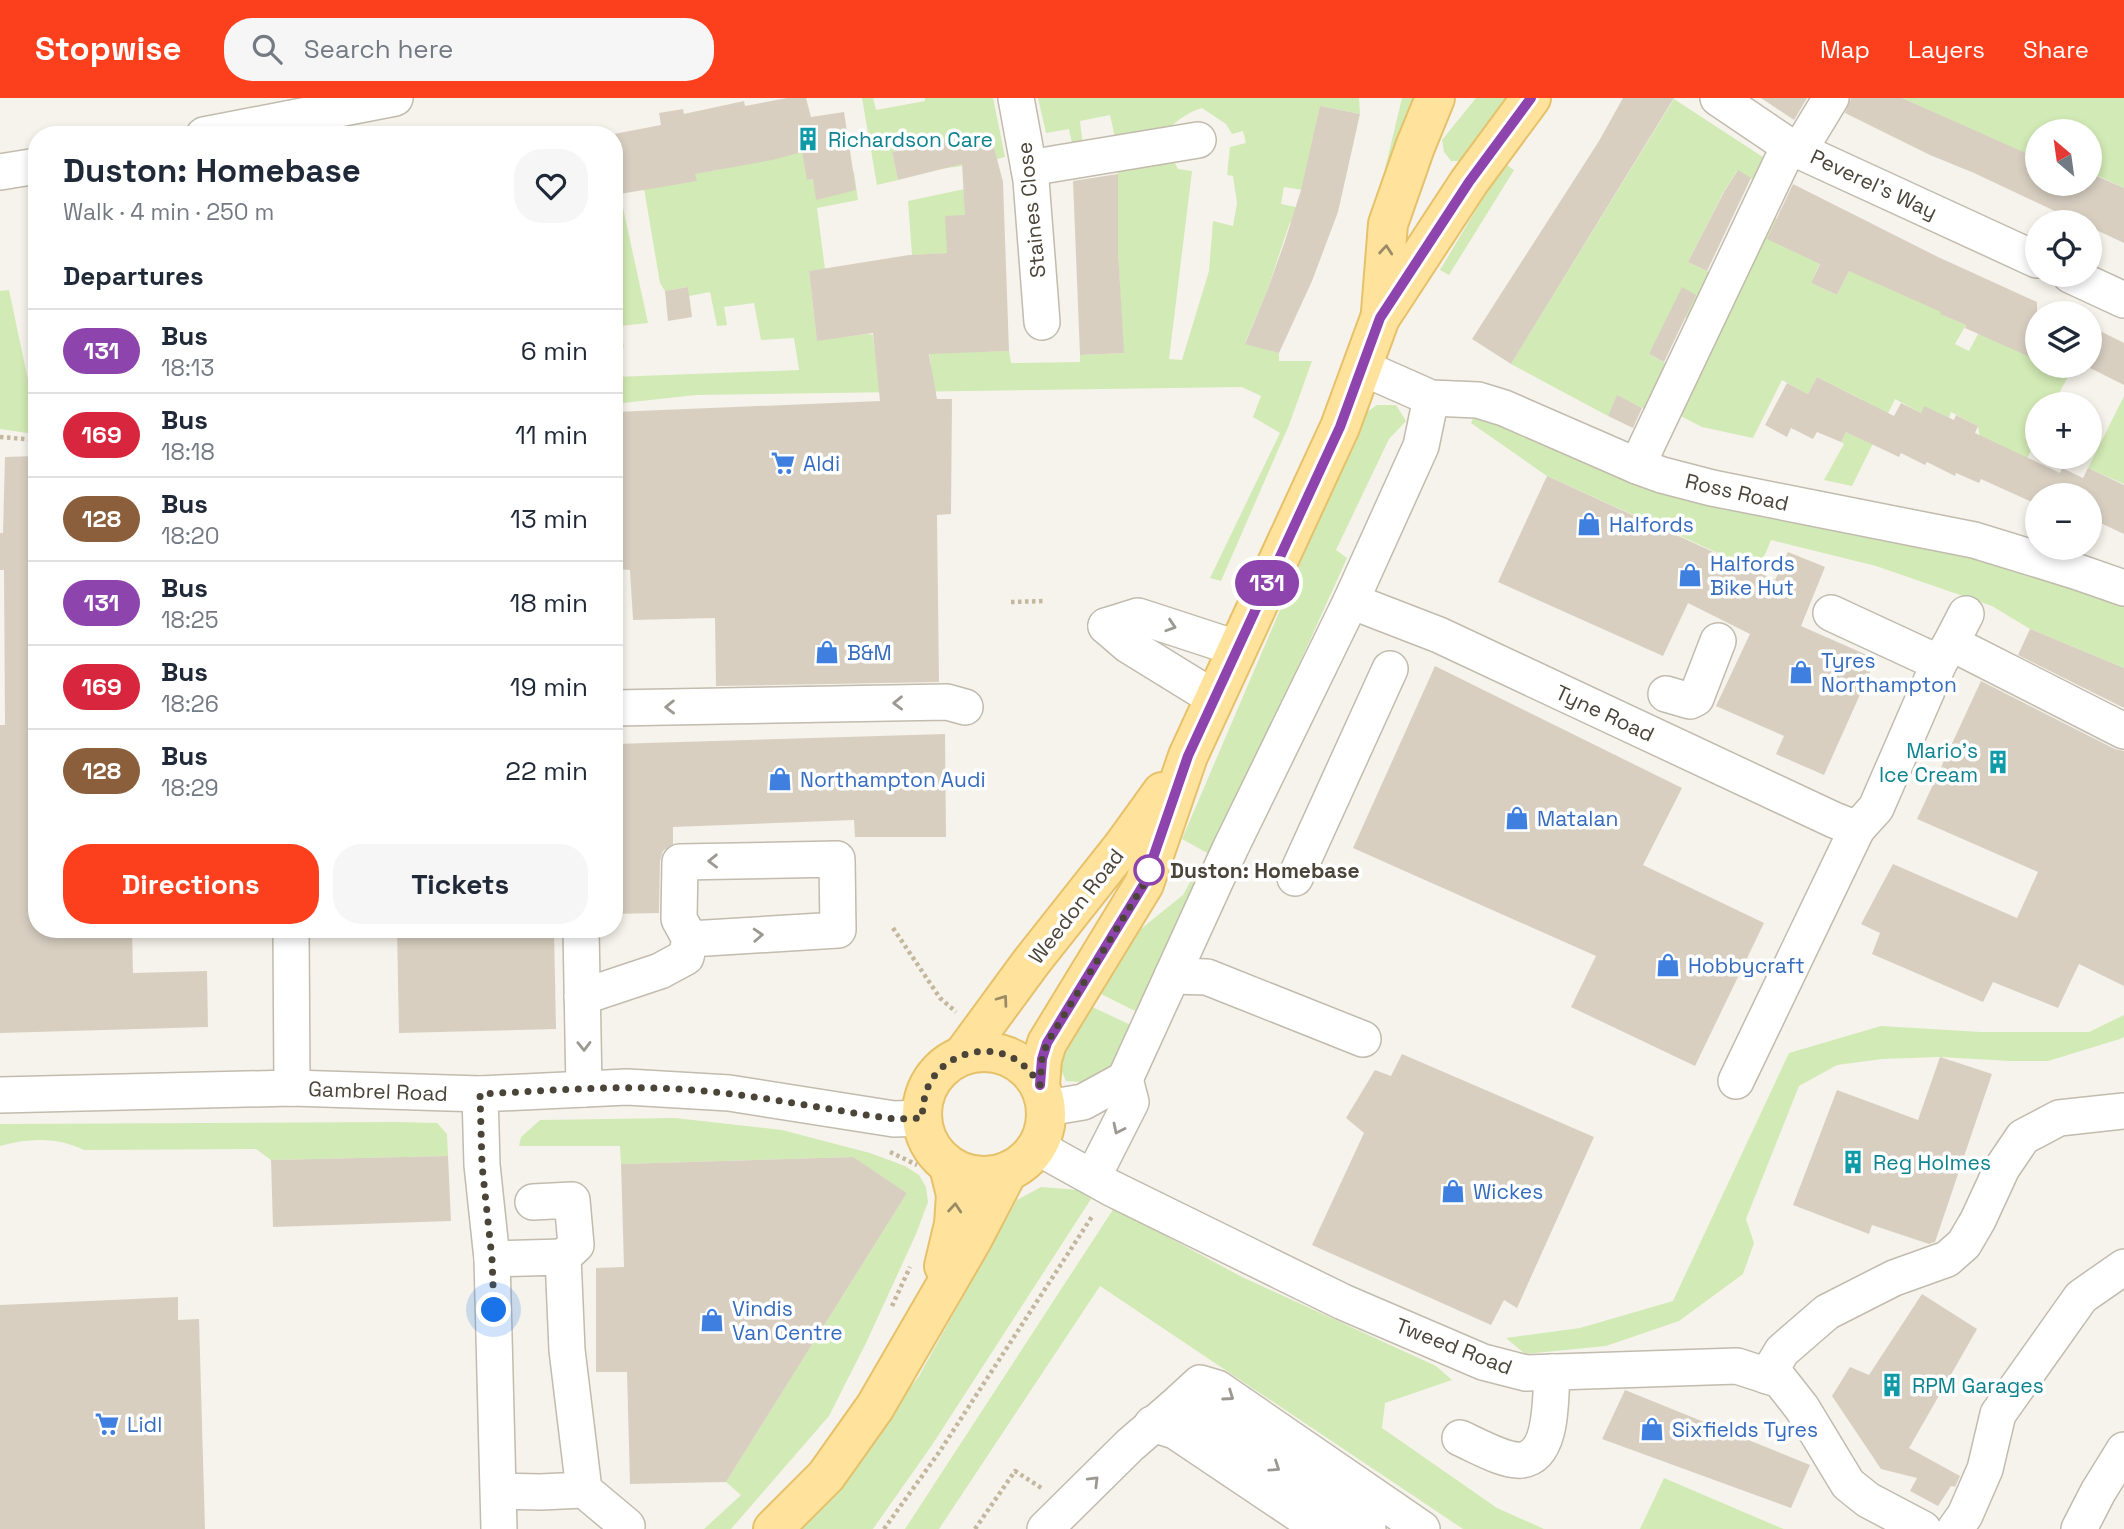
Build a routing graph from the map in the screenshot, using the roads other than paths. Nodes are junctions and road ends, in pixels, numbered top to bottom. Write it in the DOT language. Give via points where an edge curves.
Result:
graph roads {
  1 [pos="1016,98"];
  2 [pos="1427,98"];
  3 [pos="1435,98"];
  4 [pos="1462,98"];
  5 [pos="1718,98"];
  6 [pos="1832,98"];
  7 [pos="381,99"];
  8 [pos="1524,103"];
  9 [pos="251,112"];
  10 [pos="222,126"];
  11 [pos="1198,140"];
  12 [pos="1416,144"];
  13 [pos="1795,148"];
  14 [pos="28,167"];
  15 [pos="1029,168"];
  16 [pos="0,172"];
  17 [pos="1469,182"];
  18 [pos="2025,254"];
  19 [pos="2096,287"];
  20 [pos="2124,300"];
  21 [pos="1380,318"];
  22 [pos="1042,322"];
  23 [pos="1361,367"];
  24 [pos="1431,398"];
  25 [pos="1637,466"];
  26 [pos="2124,588"];
  27 [pos="1351,601"];
  28 [pos="1831,613"];
  29 [pos="1952,640"];
  30 [pos="1718,641"];
  31 [pos="1236,648"];
  32 [pos="1390,669"];
  33 [pos="1666,694"];
  34 [pos="1214,698"];
  35 [pos="623,708"];
  36 [pos="965,708"];
  37 [pos="2124,731"];
  38 [pos="1188,756"];
  39 [pos="1857,829"];
  40 [pos="1295,878"];
  41 [pos="291,938"];
  42 [pos="581,938"];
  43 [pos="690,939"];
  44 [pos="1172,976"];
  45 [pos="582,997"];
  46 [pos="1363,1039"];
  47 [pos="963,1055"];
  48 [pos="1125,1079"];
  49 [pos="1736,1081"];
  50 [pos="292,1088"];
  51 [pos="584,1089"];
  52 [pos="480,1094"];
  53 [pos="0,1095"];
  54 [pos="1044,1096"];
  55 [pos="2124,1111"];
  56 [pos="922,1118"];
  57 [pos="1037,1147"];
  58 [pos="936,1168"];
  59 [pos="1008,1171"];
  60 [pos="1102,1182"];
  61 [pos="533,1202"];
  62 [pos="564,1257"];
  63 [pos="492,1259"];
  64 [pos="2124,1266"];
  65 [pos="937,1299"];
  66 [pos="1552,1372"];
  67 [pos="1767,1376"];
  68 [pos="1163,1416"];
  69 [pos="1460,1438"];
  70 [pos="2124,1450"];
  71 [pos="584,1490"];
  72 [pos="499,1491"];
  73 [pos="626,1525"];
  74 [pos="499,1529"];
  75 [pos="773,1529"];
  76 [pos="1045,1529"];
  77 [pos="1321,1529"];
  78 [pos="1368,1529"];
  79 [pos="1422,1529"];
  80 [pos="1923,1529"];
  81 [pos="1955,1529"];
  82 [pos="2079,1529"];
  1 -- 15 [label="street, Staines Close"];
  2 -- 12 [label="street" via="1417,124"];
  3 -- 12 [label="main road, Weedon Road"];
  4 -- 12 [label="main road, Weedon Road"];
  5 -- 13 [label="street, Peverel's Way"];
  6 -- 13 [label="street"];
  7 -- 9 [label="street"];
  8 -- 17 [label="main road, Weedon Road"];
  9 -- 10 [label="street"];
  11 -- 15 [label="street"];
  12 -- 17 [label="main road" via="1426,161 1454,179"];
  21 -- 12 [label="main road, Weedon Road, one-way" via="1388,224"];
  13 -- 18 [label="street, Peverel's Way"];
  13 -- 25 [label="street"];
  14 -- 16 [label="street"];
  15 -- 22 [label="street, Staines Close"];
  17 -- 21 [label="main road, Weedon Road"];
  19 -- 20 [label="street"];
  21 -- 23 [label="main road, Weedon Road"];
  23 -- 24 [label="street, Ross Road"];
  23 -- 31 [label="main road, Weedon Road" via="1340,427"];
  24 -- 25 [label="street, Ross Road" via="1478,400 1504,408"];
  24 -- 27 [label="street" via="1421,446"];
  25 -- 26 [label="street, Ross Road" via="1712,488 1974,540"];
  27 -- 39 [label="street, Tyne Road" via="1439,635"];
  27 -- 44 [label="street"];
  28 -- 29 [label="street"];
  29 -- 37 [label="street"];
  29 -- 39 [label="street" via="1876,808"];
  30 -- 33 [label="street" via="1696,698 1690,701"];
  31 -- 34 [label="main road, Weedon Road"];
  34 -- 31 [label="street, one-way" via="1128,645 1106,626 1138,616"];
  32 -- 40 [label="street"];
  34 -- 38 [label="main road, Weedon Road"];
  36 -- 35 [label="street, one-way" via="947,702"];
  47 -- 38 [label="main road, Weedon Road, one-way"];
  38 -- 54 [label="main road, Weedon Road" via="1144,884 1047,1043 1042,1059"];
  39 -- 49 [label="street"];
  41 -- 50 [label="street"];
  42 -- 45 [label="street"];
  43 -- 43 [label="street, one-way" via="838,930 837,859 680,862 679,919"];
  43 -- 45 [label="street" via="686,957 660,971"];
  44 -- 46 [label="street" via="1207,977"];
  44 -- 48 [label="street"];
  45 -- 51 [label="street, one-way"];
  47 -- 54 [label="main road" via="999,1052 1016,1059 1030,1070"];
  47 -- 56 [label="main road" via="945,1064 932,1080 923,1098"];
  48 -- 54 [label="street" via="1083,1102"];
  48 -- 60 [label="street, one-way" via="1131,1102"];
  50 -- 52 [label="street, Gambrel Road"];
  50 -- 53 [label="street, Gambrel Road"];
  51 -- 52 [label="street, Gambrel Road"];
  51 -- 56 [label="street, Gambrel Road" via="729,1093 894,1119"];
  52 -- 63 [label="street"];
  54 -- 57 [label="main road" via="1046,1122"];
  55 -- 67 [label="street" via="2059,1118 2023,1137 1964,1244 1947,1259 1894,1278 1827,1312 1782,1351"];
  56 -- 58 [label="main road"];
  57 -- 59 [label="main road"];
  57 -- 60 [label="street, Tweed Road"];
  58 -- 59 [label="main road" via="988,1176"];
  65 -- 58 [label="main road, one-way" via="956,1195"];
  59 -- 65 [label="main road"];
  60 -- 66 [label="street, Tweed Road" via="1343,1302 1483,1362 1526,1373"];
  61 -- 62 [label="street" via="572,1200 576,1245"];
  62 -- 63 [label="street"];
  62 -- 71 [label="street" via="567,1350"];
  63 -- 72 [label="street"];
  64 -- 81 [label="street" via="2081,1297 1998,1414 1985,1469"];
  65 -- 75 [label="main road" via="875,1407 826,1476"];
  66 -- 67 [label="street, Tweed Road" via="1737,1366"];
  66 -- 69 [label="street" via="1548,1432 1537,1453 1522,1460 1502,1457"];
  67 -- 80 [label="street, Tweed Road" via="1780,1380 1802,1408 1848,1483 1868,1500"];
  76 -- 68 [label="street, one-way"];
  68 -- 77 [label="street" via="1175,1431"];
  68 -- 78 [label="street, one-way" via="1199,1414"];
  68 -- 79 [label="street, one-way" via="1200,1383 1217,1388"];
  70 -- 82 [label="street"];
  71 -- 72 [label="street"];
  71 -- 73 [label="street"];
  72 -- 74 [label="street"];
}
